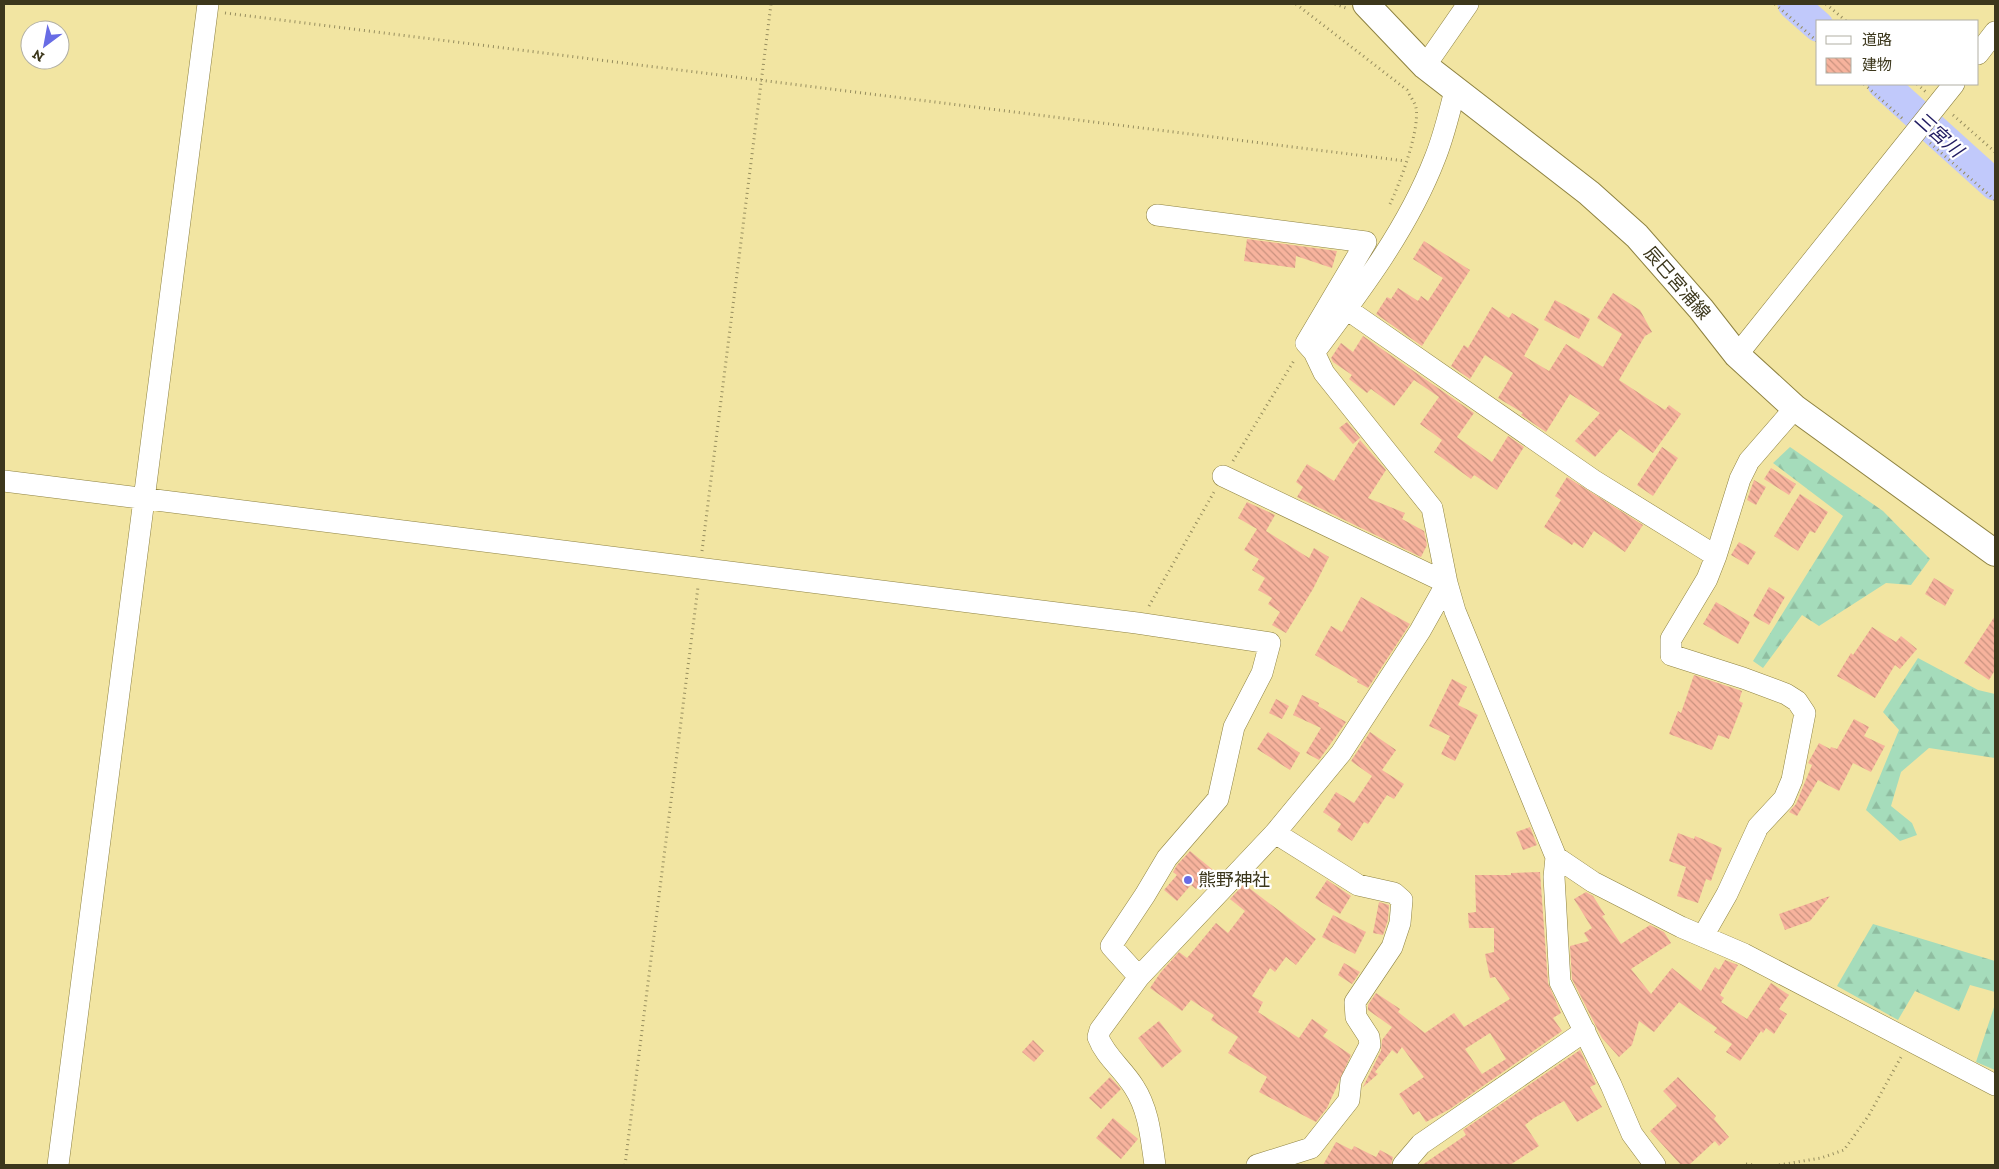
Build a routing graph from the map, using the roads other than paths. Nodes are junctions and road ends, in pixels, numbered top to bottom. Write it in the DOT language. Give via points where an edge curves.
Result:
graph roads {
  1 [pos="1366,4"];
  2 [pos="1468,4"];
  3 [pos="208,7"];
  4 [pos="1995,32"];
  5 [pos="1979,53"];
  6 [pos="1425,66"];
  7 [pos="1953,85"];
  8 [pos="1455,91"];
  9 [pos="1157,215"];
  10 [pos="1348,310"];
  11 [pos="1314,352"];
  12 [pos="1737,355"];
  13 [pos="1795,408"];
  14 [pos="1224,476"];
  15 [pos="4,481"];
  16 [pos="146,498"];
  17 [pos="1995,553"];
  18 [pos="1716,556"];
  19 [pos="1446,583"];
  20 [pos="1275,833"];
  21 [pos="1556,857"];
  22 [pos="1704,936"];
  23 [pos="1139,977"];
  24 [pos="1585,1031"];
  25 [pos="1995,1085"];
  26 [pos="58,1165"];
  27 [pos="1154,1165"];
  28 [pos="1258,1165"];
  29 [pos="1403,1165"];
  30 [pos="1655,1165"];
  1 -- 6 [label="main road, 辰巳宮浦線"];
  2 -- 6 [label="street"];
  3 -- 16 [label="street"];
  4 -- 5 [label="street"];
  6 -- 8 [label="main road, 辰巳宮浦線"];
  7 -- 12 [label="street"];
  8 -- 10 [label="street" via="1436,157 1415,203"];
  8 -- 12 [label="main road, 辰巳宮浦線" via="1589,193 1637,236 1701,308"];
  9 -- 11 [label="street" via="1366,242 1306,343"];
  10 -- 11 [label="street"];
  10 -- 18 [label="street" via="1593,480"];
  11 -- 19 [label="street" via="1324,373 1432,508"];
  12 -- 13 [label="main road, 辰巳宮浦線"];
  13 -- 17 [label="main road, 辰巳宮浦線"];
  13 -- 18 [label="street" via="1749,461 1732,500"];
  14 -- 19 [label="street"];
  15 -- 16 [label="street"];
  16 -- 23 [label="street" via="1137,623 1270,643 1262,673 1234,727 1218,799 1167,858 1111,946"];
  16 -- 26 [label="street"];
  18 -- 22 [label="street" via="1707,579 1671,638 1671,655 1786,694 1805,713 1792,780 1784,799 1754,833"];
  19 -- 20 [label="street" via="1364,721"];
  19 -- 21 [label="street"];
  20 -- 23 [label="street"];
  20 -- 28 [label="street" via="1358,885 1394,893 1402,900 1400,923 1392,947 1355,1002 1356,1017 1369,1037 1370,1045 1351,1081 1349,1100 1311,1148"];
  21 -- 22 [label="street" via="1593,882"];
  21 -- 24 [label="street" via="1554,877 1560,982"];
  22 -- 25 [label="street"];
  23 -- 27 [label="street" via="1098,1037 1144,1104"];
  24 -- 29 [label="street" via="1421,1144"];
  24 -- 30 [label="street" via="1632,1134"];
}
